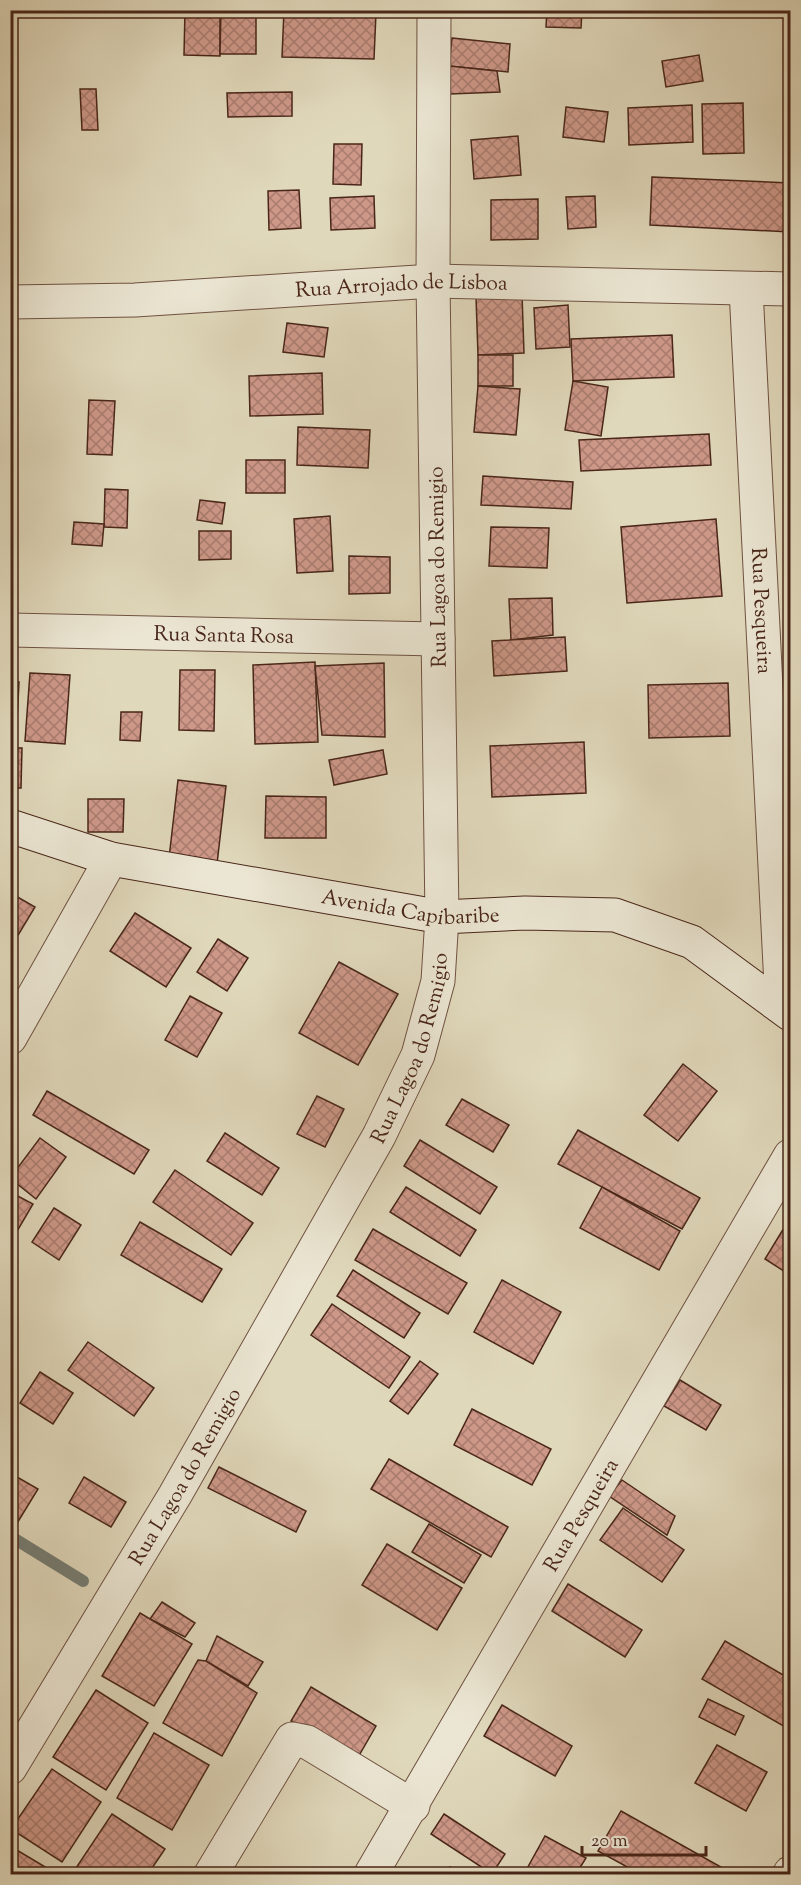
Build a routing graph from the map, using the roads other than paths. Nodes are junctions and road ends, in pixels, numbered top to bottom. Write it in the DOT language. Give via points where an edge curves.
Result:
graph roads {
  1 [pos="434,10"];
  2 [pos="433,281"];
  3 [pos="746,289"];
  4 [pos="790,289"];
  5 [pos="10,302"];
  6 [pos="10,630"];
  7 [pos="438,639"];
  8 [pos="777,661"];
  9 [pos="10,826"];
  10 [pos="111,859"];
  11 [pos="442,918"];
  12 [pos="786,1010"];
  13 [pos="10,1038"];
  14 [pos="790,1156"];
  15 [pos="10,1768"];
  16 [pos="413,1806"];
  17 [pos="211,1875"];
  18 [pos="371,1875"];
  1 -- 2 [label="street, Rua Lagoa do Remigio"];
  2 -- 3 [label="street, Rua Arrojado de Lisboa"];
  2 -- 5 [label="street, Rua Arrojado de Lisboa" via="135,300"];
  2 -- 7 [label="street, Rua Lagoa do Remigio"];
  3 -- 4 [label="street, Rua Arrojado de Lisboa"];
  3 -- 8 [label="street, Rua Pesqueira"];
  6 -- 7 [label="street, Rua Santa Rosa"];
  7 -- 11 [label="street, Rua Lagoa do Remigio"];
  8 -- 12 [label="street, Rua Pesqueira"];
  9 -- 10 [label="street, Avenida Capibaribe"];
  10 -- 11 [label="street, Avenida Capibaribe"];
  10 -- 13 [label="street"];
  11 -- 12 [label="street, Avenida Capibaribe" via="525,913 615,915 692,942"];
  11 -- 15 [label="street, Rua Lagoa do Remigio" via="438,981 418,1055 379,1136 175,1496"];
  14 -- 16 [label="street, Rua Pesqueira"];
  16 -- 17 [label="street" via="308,1742 292,1739"];
  16 -- 18 [label="street, Rua Pesqueira"];
}
